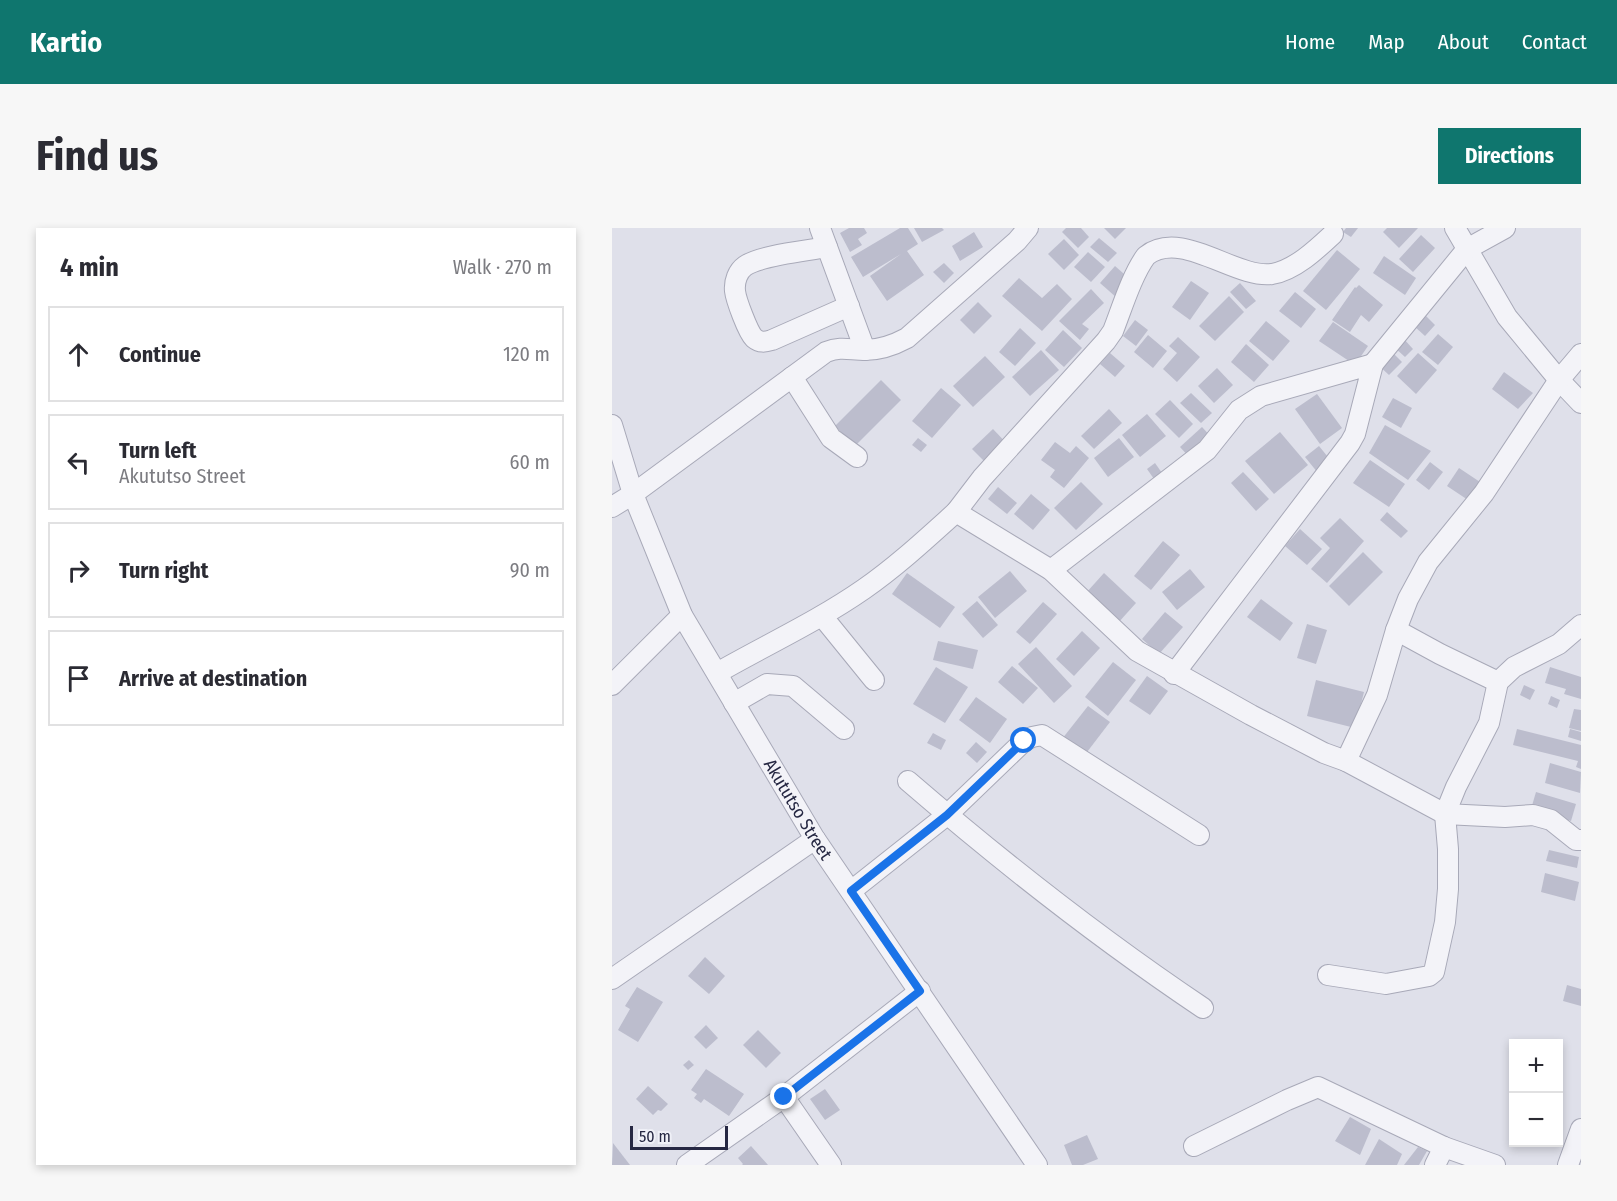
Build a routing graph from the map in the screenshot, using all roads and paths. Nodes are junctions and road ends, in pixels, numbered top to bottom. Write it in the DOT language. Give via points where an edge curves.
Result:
graph roads {
  1 [pos="820,228"];
  2 [pos="1028,228"];
  3 [pos="1455,228"];
  4 [pos="1506,228"];
  5 [pos="1333,234"];
  6 [pos="1162,236"];
  7 [pos="827,247"];
  8 [pos="1467,249"];
  9 [pos="849,306"];
  10 [pos="865,350"];
  11 [pos="1581,354"];
  12 [pos="1374,364"];
  13 [pos="792,377"];
  14 [pos="1559,380"];
  15 [pos="1581,402"];
  16 [pos="612,425"];
  17 [pos="857,457"];
  18 [pos="633,494"];
  19 [pos="612,507"];
  20 [pos="956,512"];
  21 [pos="1051,570"];
  22 [pos="682,615"];
  23 [pos="822,616"];
  24 [pos="1581,626"];
  25 [pos="1396,630"];
  26 [pos="717,673"];
  27 [pos="1174,674"];
  28 [pos="874,680"];
  29 [pos="1498,682"];
  30 [pos="612,685"];
  31 [pos="734,703"];
  32 [pos="844,729"];
  33 [pos="1346,761"];
  34 [pos="908,781"];
  35 [pos="1445,814"];
  36 [pos="947,815"];
  37 [pos="1198,836"];
  38 [pos="815,839"];
  39 [pos="1581,840"];
  40 [pos="851,891"];
  41 [pos="1329,975"];
  42 [pos="612,979"];
  43 [pos="920,991"];
  44 [pos="1203,1008"];
  45 [pos="784,1097"];
  46 [pos="1581,1129"];
  47 [pos="1194,1146"];
  48 [pos="1444,1147"];
  49 [pos="687,1165"];
  50 [pos="831,1165"];
  51 [pos="1037,1165"];
  52 [pos="1435,1165"];
  53 [pos="1495,1165"];
  54 [pos="1568,1165"];
  1 -- 7 [label="street"];
  2 -- 10 [label="street" via="907,338 890,347"];
  3 -- 8 [label="street"];
  4 -- 8 [label="street"];
  5 -- 6 [label="street" via="1287,270 1270,274 1252,271 1191,241"];
  6 -- 20 [label="street" via="1147,255 1106,341"];
  7 -- 9 [label="street"];
  7 -- 9 [label="street" via="759,260 740,271 735,291 749,332 763,342 772,340"];
  8 -- 12 [label="street"];
  8 -- 14 [label="street" via="1502,310"];
  9 -- 10 [label="street"];
  10 -- 13 [label="street" via="837,347"];
  11 -- 14 [label="street"];
  12 -- 21 [label="street" via="1250,402 1207,450"];
  12 -- 27 [label="street" via="1350,443"];
  13 -- 17 [label="street" via="831,438"];
  13 -- 18 [label="street"];
  14 -- 15 [label="street"];
  14 -- 25 [label="street" via="1484,493 1428,562"];
  16 -- 18 [label="street, Akututso Street"];
  18 -- 19 [label="street"];
  18 -- 22 [label="street, Akututso Street"];
  20 -- 21 [label="street"];
  20 -- 23 [label="street" via="865,589"];
  21 -- 27 [label="street" via="1137,651"];
  22 -- 26 [label="street, Akututso Street"];
  22 -- 30 [label="street"];
  23 -- 26 [label="street"];
  23 -- 28 [label="street"];
  24 -- 29 [label="street" via="1559,644 1514,667"];
  25 -- 29 [label="street"];
  25 -- 33 [label="street" via="1377,695"];
  26 -- 31 [label="street, Akututso Street"];
  27 -- 33 [label="street"];
  29 -- 35 [label="street" via="1490,723"];
  31 -- 32 [label="street" via="767,684 793,686"];
  31 -- 38 [label="street, Akututso Street"];
  33 -- 35 [label="street"];
  34 -- 36 [label="street"];
  35 -- 39 [label="street" via="1533,815 1551,820"];
  35 -- 41 [label="street" via="1448,889 1434,972 1386,984"];
  36 -- 37 [label="street" via="1024,741 1042,735"];
  36 -- 40 [label="street"];
  36 -- 44 [label="street" via="1074,916"];
  38 -- 40 [label="street, Akututso Street"];
  38 -- 42 [label="street"];
  40 -- 43 [label="street, Akututso Street"];
  43 -- 45 [label="street"];
  43 -- 51 [label="street, Akututso Street"];
  45 -- 49 [label="street"];
  45 -- 50 [label="street"];
  46 -- 54 [label="street"];
  47 -- 48 [label="street" via="1318,1087"];
  48 -- 52 [label="street"];
  48 -- 53 [label="street"];
}
